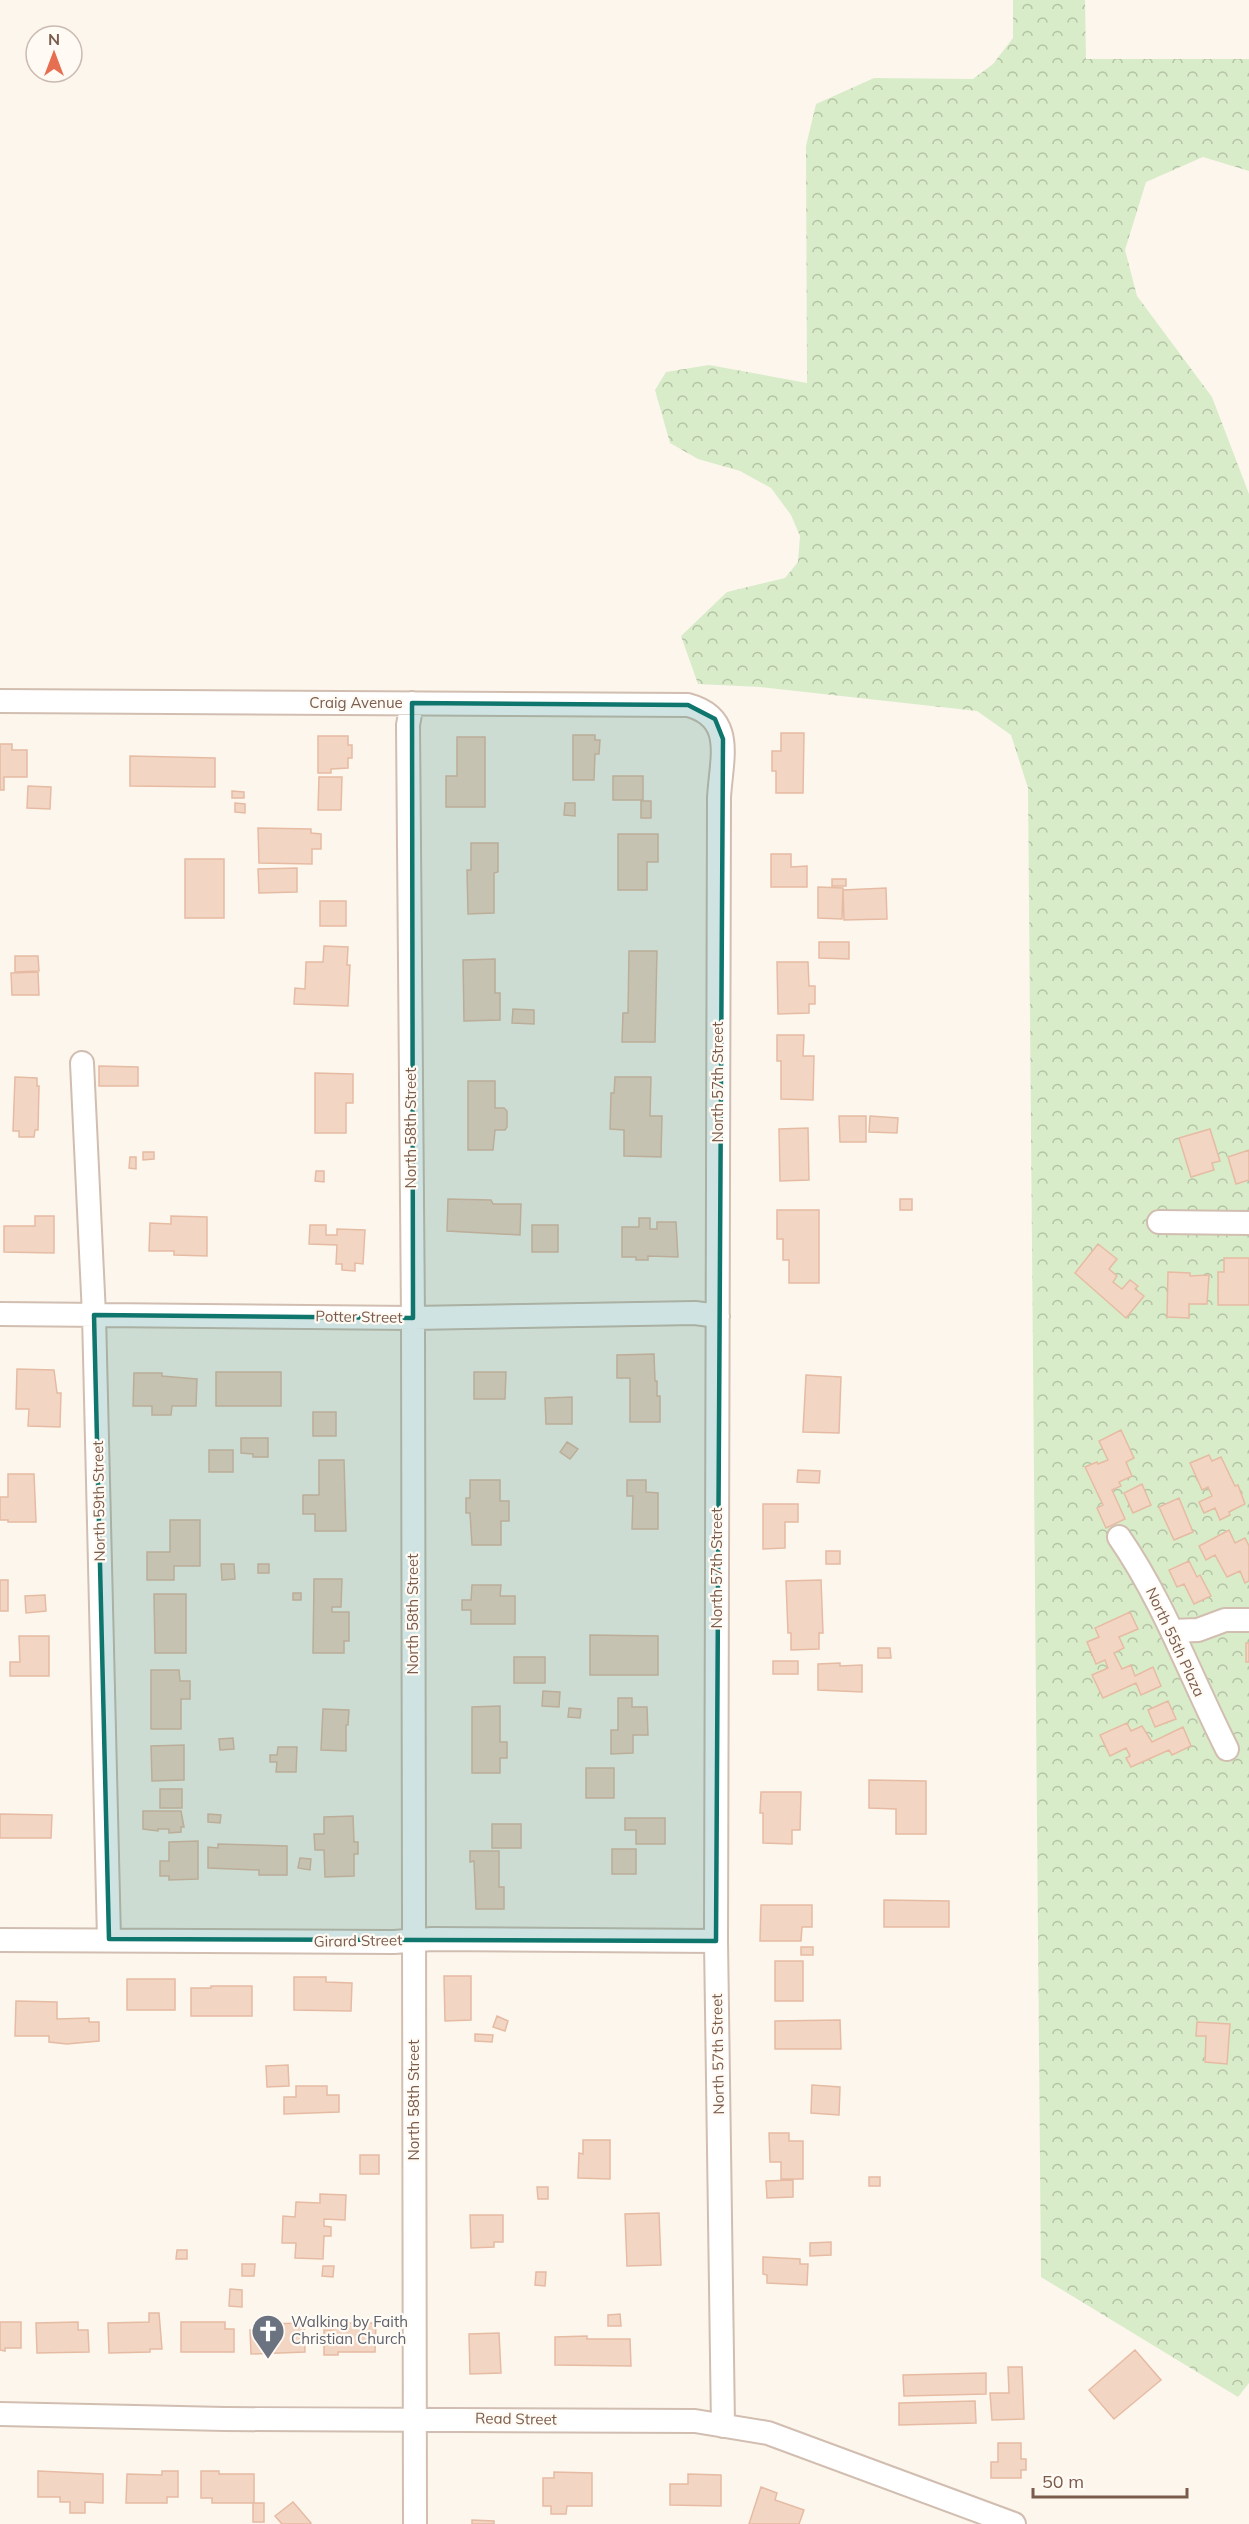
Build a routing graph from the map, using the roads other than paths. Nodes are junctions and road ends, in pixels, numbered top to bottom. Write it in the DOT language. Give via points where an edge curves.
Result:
graph roads {
  1 [pos="0,701"];
  2 [pos="412,704"];
  3 [pos="710,714"];
  4 [pos="82,1063"];
  5 [pos="1159,1222"];
  6 [pos="1249,1223"];
  7 [pos="0,1314"];
  8 [pos="94,1315"];
  9 [pos="718,1316"];
  10 [pos="413,1318"];
  11 [pos="1119,1537"];
  12 [pos="1249,1620"];
  13 [pos="1172,1631"];
  14 [pos="1227,1749"];
  15 [pos="0,1940"];
  16 [pos="109,1940"];
  17 [pos="414,1940"];
  18 [pos="716,1941"];
  19 [pos="0,2414"];
  20 [pos="414,2420"];
  21 [pos="723,2426"];
  22 [pos="416,2524"];
  23 [pos="1014,2524"];
  1 -- 2 [label="street, Craig Avenue"];
  2 -- 3 [label="street, Craig Avenue" via="688,705"];
  2 -- 10 [label="street, North 58th Street" via="408,737"];
  3 -- 9 [label="street, North 57th Street" via="723,739 719,798"];
  4 -- 8 [label="street, North 59th Street"];
  5 -- 6 [label="street"];
  7 -- 8 [label="street, Potter Street"];
  8 -- 10 [label="street, Potter Street"];
  8 -- 16 [label="street, North 59th Street"];
  9 -- 10 [label="street, Potter Street" via="695,1313"];
  9 -- 18 [label="street, North 57th Street"];
  10 -- 17 [label="street, North 58th Street"];
  11 -- 13 [label="street, North 55th Plaza"];
  12 -- 13 [label="street" via="1225,1620 1198,1630"];
  13 -- 14 [label="street, North 55th Plaza"];
  15 -- 16 [label="street, Girard Street"];
  16 -- 17 [label="street, Girard Street"];
  17 -- 18 [label="street, Girard Street"];
  17 -- 20 [label="street, North 58th Street"];
  18 -- 21 [label="street, North 57th Street"];
  19 -- 20 [label="street, Read Street"];
  20 -- 21 [label="street, Read Street" via="695,2421"];
  20 -- 22 [label="street, North 58th Street"];
  21 -- 23 [label="street, Read Street" via="768,2433"];
}
